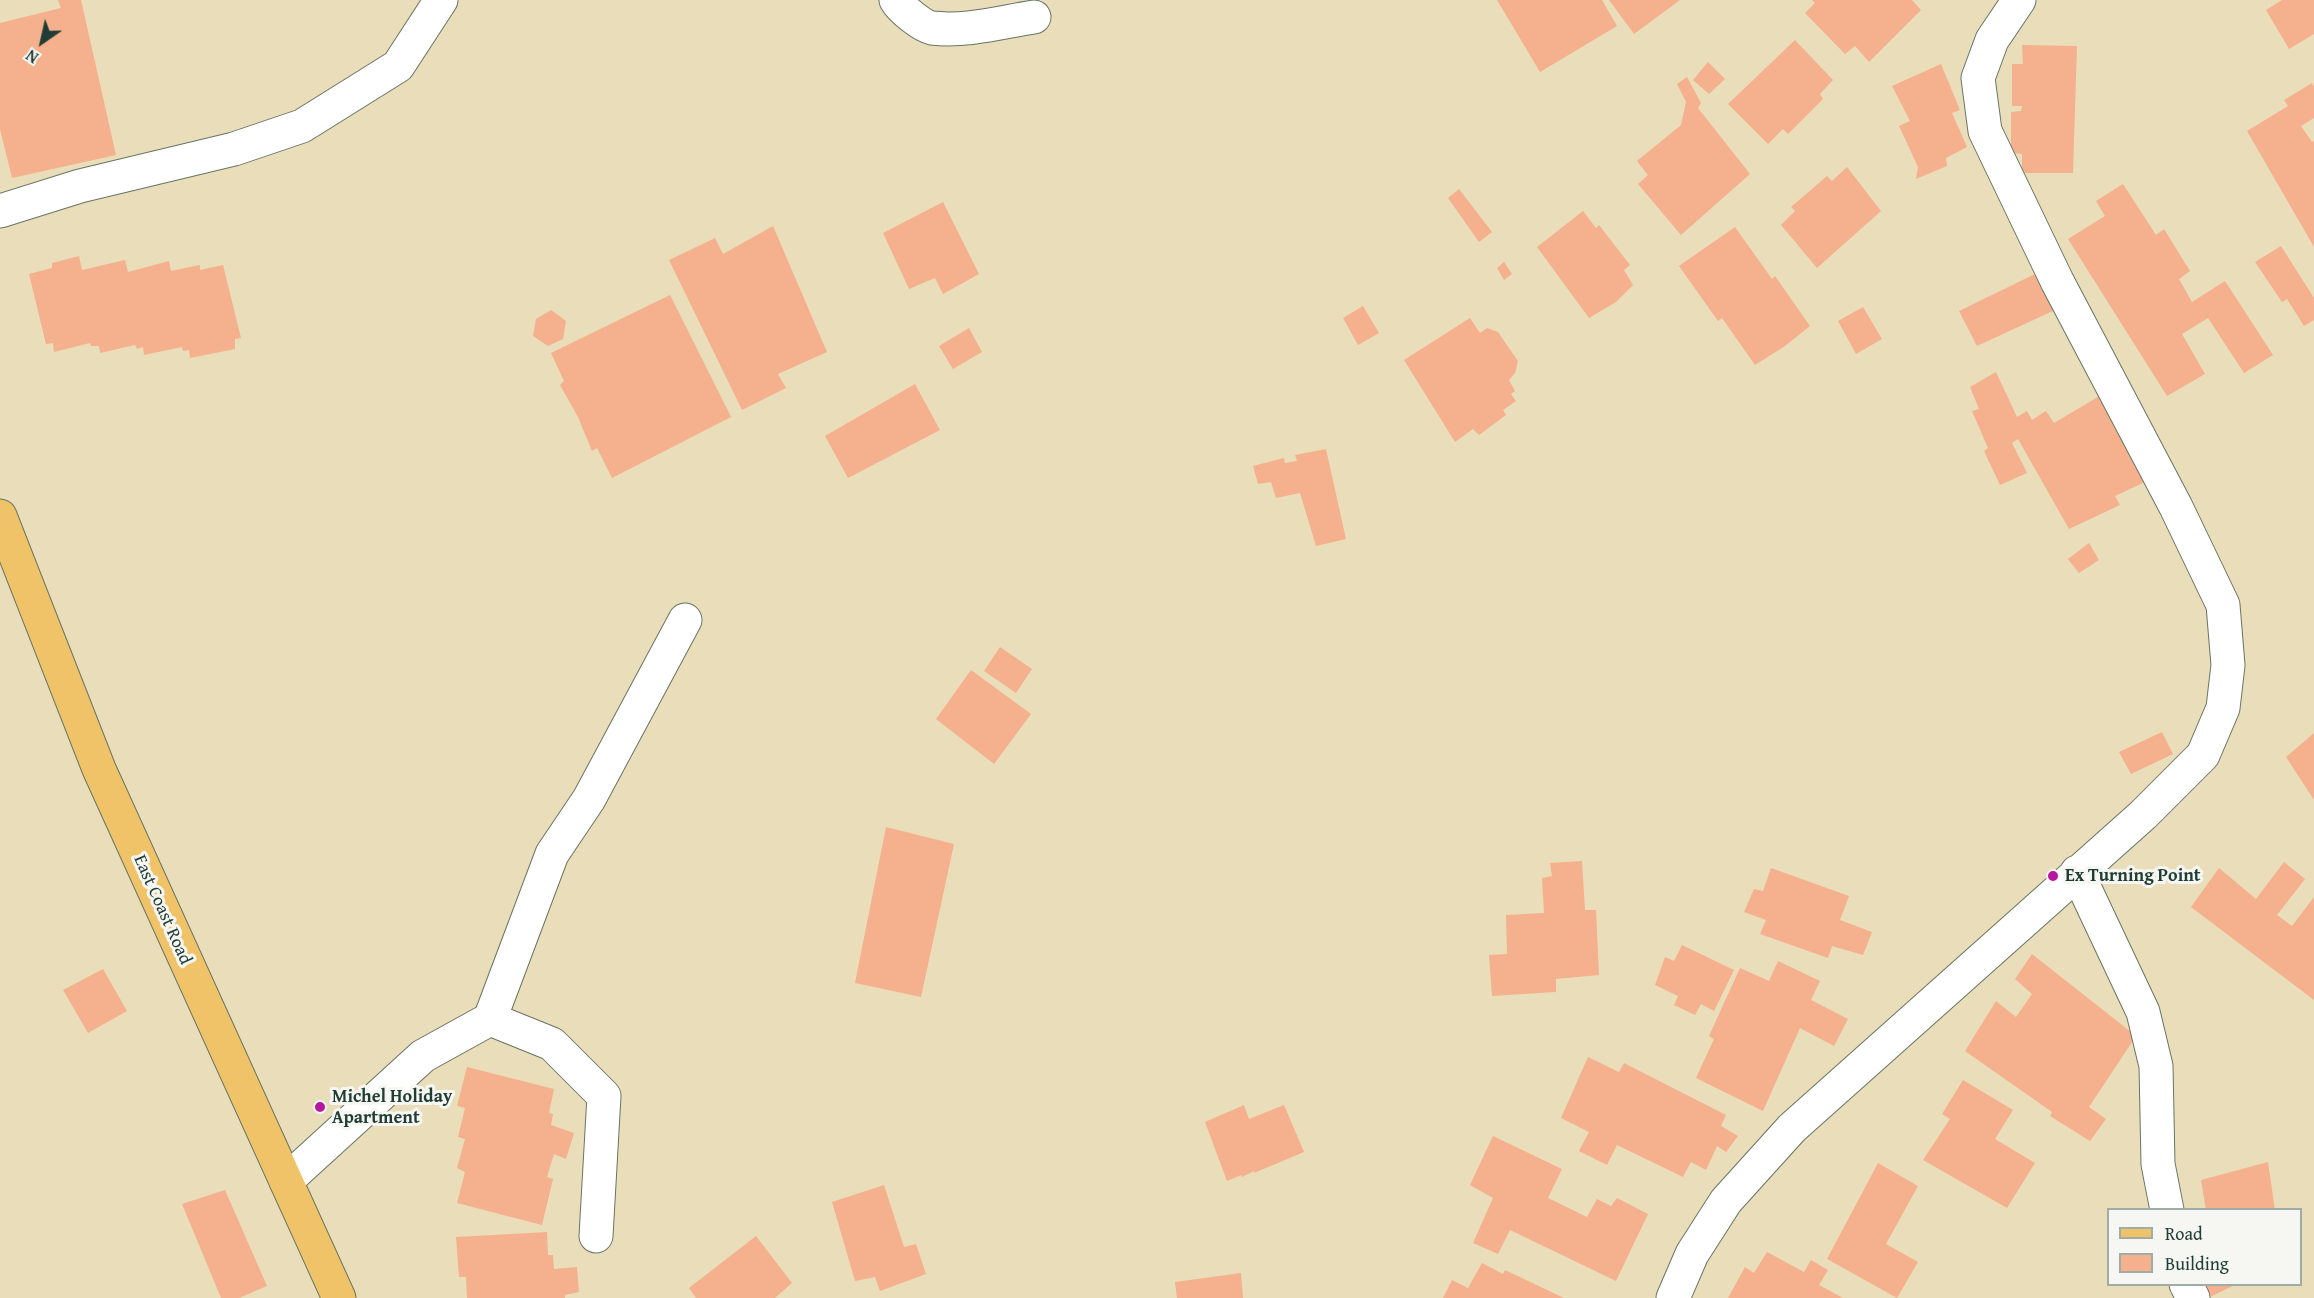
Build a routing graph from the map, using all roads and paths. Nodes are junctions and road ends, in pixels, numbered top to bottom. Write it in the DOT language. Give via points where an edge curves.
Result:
graph roads {
  1 [pos="441,0"];
  2 [pos="896,0"];
  3 [pos="2019,0"];
  4 [pos="1035,17"];
  5 [pos="0,211"];
  6 [pos="0,516"];
  7 [pos="685,620"];
  8 [pos="2077,872"];
  9 [pos="490,1019"];
  10 [pos="286,1181"];
  11 [pos="2167,1208"];
  12 [pos="596,1236"];
  13 [pos="339,1298"];
  14 [pos="1673,1298"];
  1 -- 5 [label="street" via="398,66 302,126 234,149 80,186"];
  2 -- 4 [label="street" via="900,8 929,28 961,28"];
  3 -- 8 [label="street" via="1992,40 1978,78 1986,131 2057,281 2223,605 2228,664 2223,708 2202,755"];
  6 -- 10 [label="main road, East Coast Road" via="99,769"];
  7 -- 9 [label="street" via="589,799 552,854"];
  8 -- 11 [label="street" via="2142,1012 2156,1066 2158,1164"];
  8 -- 14 [label="street" via="1792,1128 1726,1201 1692,1254"];
  9 -- 10 [label="street" via="423,1056"];
  9 -- 12 [label="street" via="552,1044 604,1096"];
  10 -- 13 [label="main road, East Coast Road"];
}
